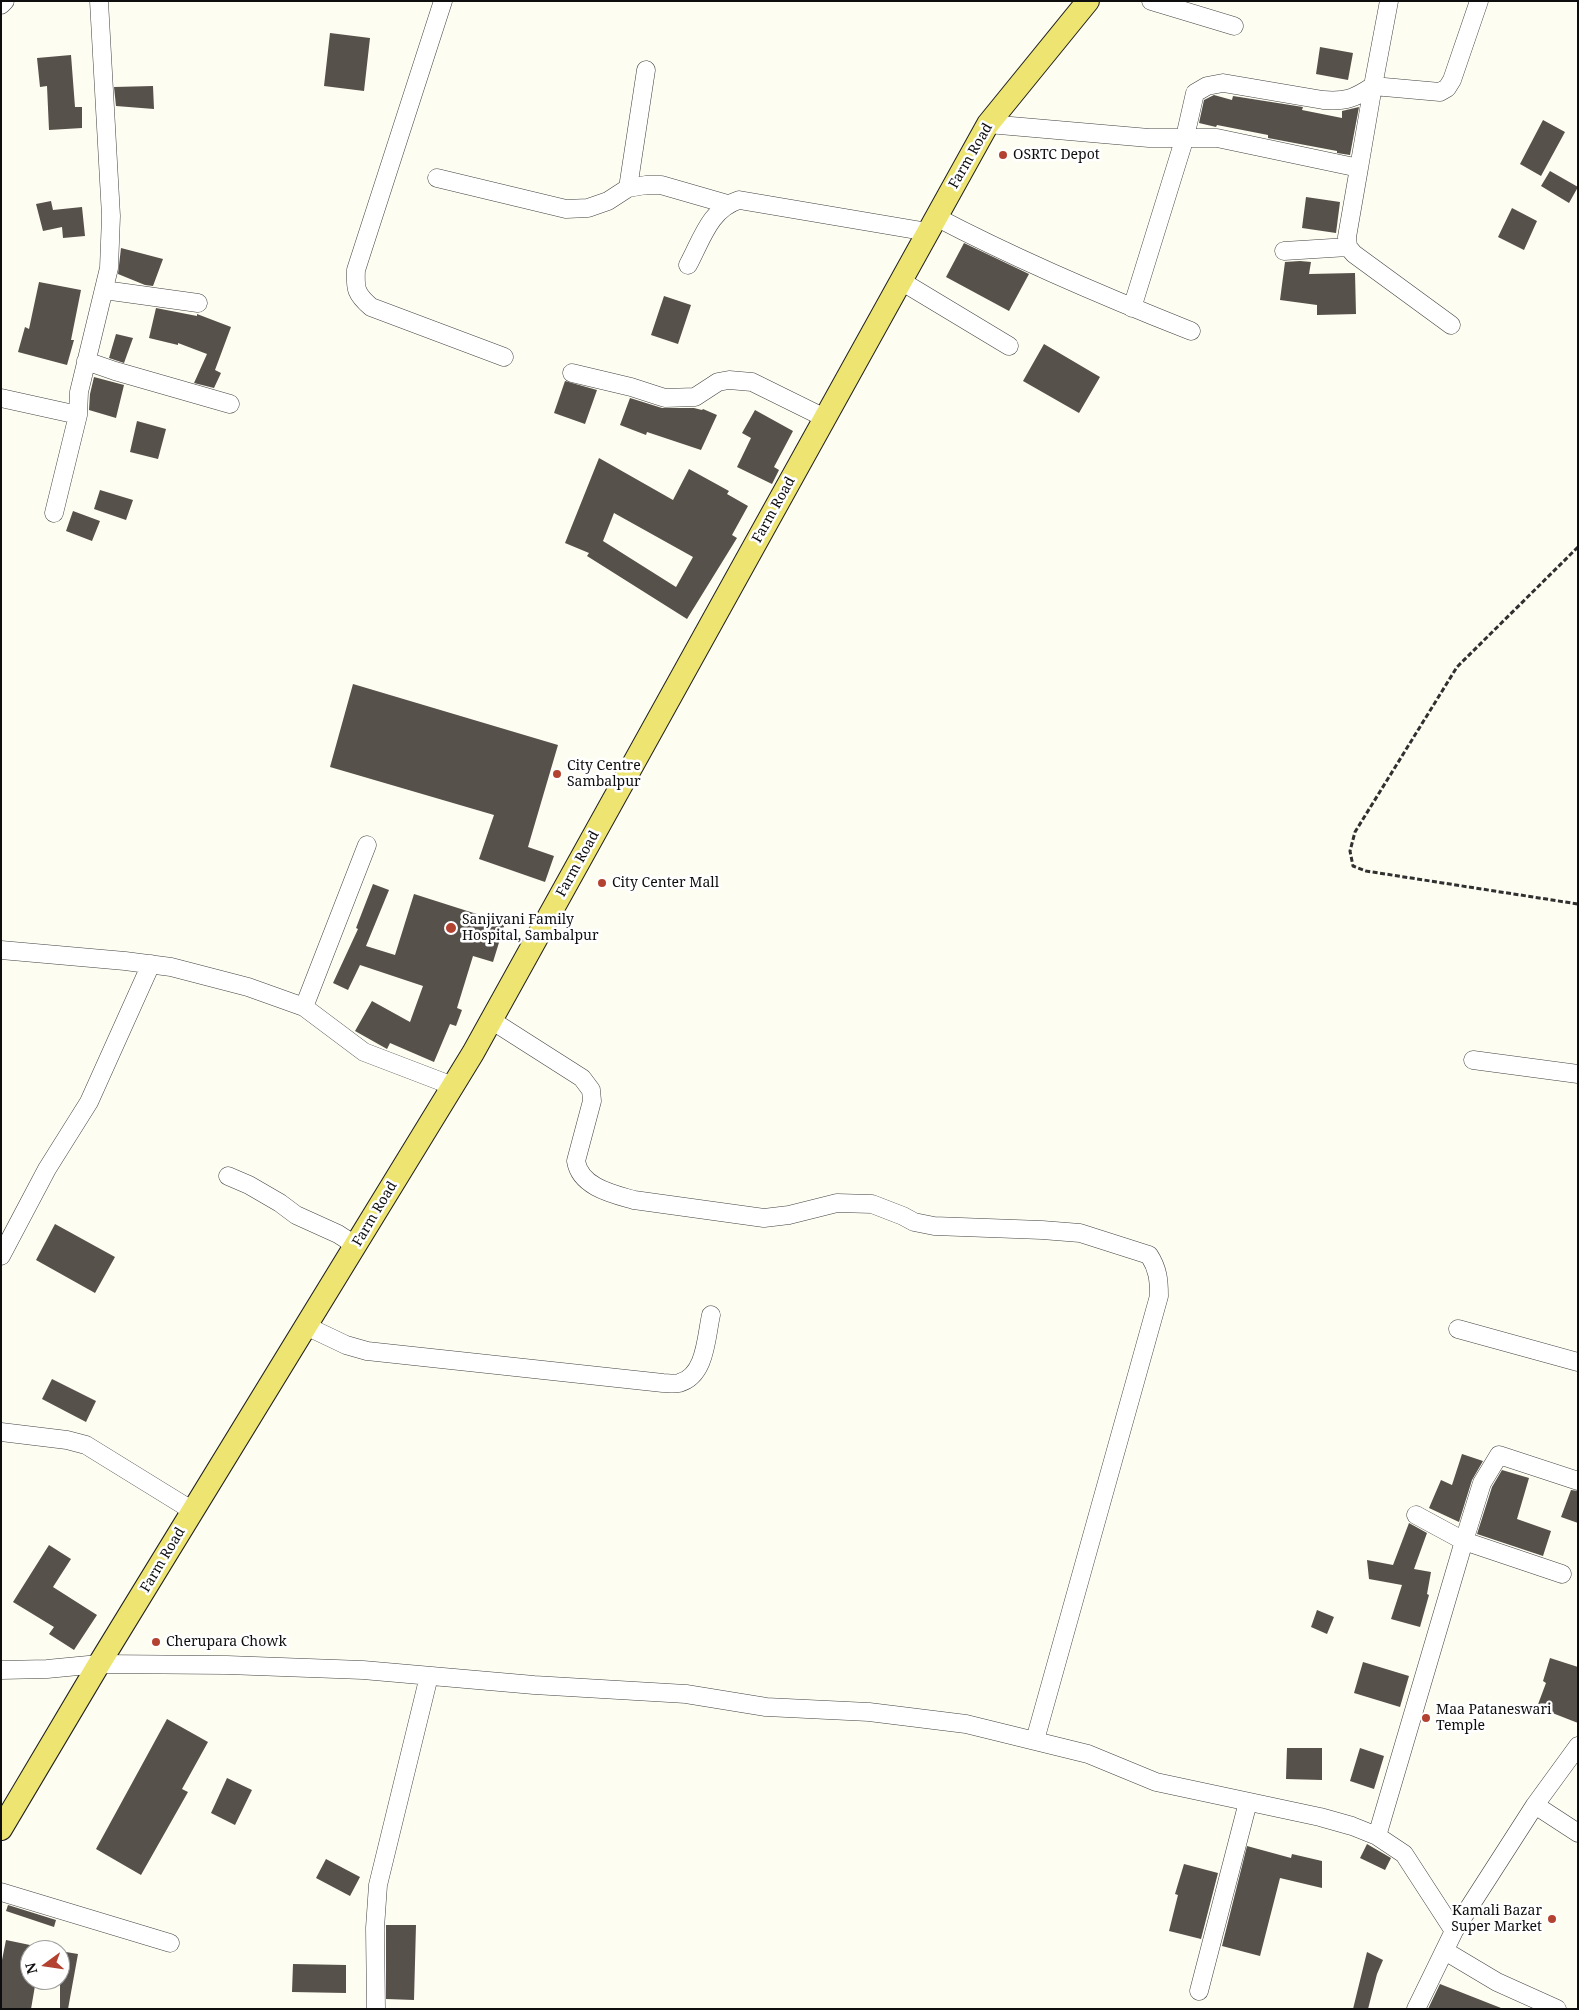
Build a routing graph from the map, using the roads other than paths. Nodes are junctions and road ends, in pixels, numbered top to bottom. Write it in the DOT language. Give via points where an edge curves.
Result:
graph roads {
  1 [pos="5,1"];
  2 [pos="98,1"];
  3 [pos="443,1"];
  4 [pos="1088,1"];
  5 [pos="1151,1"];
  6 [pos="1389,1"];
  7 [pos="1479,1"];
  8 [pos="1,5"];
  9 [pos="1234,26"];
  10 [pos="646,70"];
  11 [pos="1374,86"];
  12 [pos="988,124"];
  13 [pos="1185,137"];
  14 [pos="1359,168"];
  15 [pos="437,178"];
  16 [pos="628,188"];
  17 [pos="727,204"];
  18 [pos="932,225"];
  19 [pos="1348,247"];
  20 [pos="1284,251"];
  21 [pos="688,264"];
  22 [pos="901,281"];
  23 [pos="104,290"];
  24 [pos="198,303"];
  25 [pos="1132,308"];
  26 [pos="1451,325"];
  27 [pos="1190,331"];
  28 [pos="1009,346"];
  29 [pos="504,357"];
  30 [pos="86,361"];
  31 [pos="572,373"];
  32 [pos="1,398"];
  33 [pos="230,404"];
  34 [pos="78,415"];
  35 [pos="825,418"];
  36 [pos="54,513"];
  37 [pos="367,845"];
  38 [pos="1,950"];
  39 [pos="151,964"];
  40 [pos="304,1007"];
  41 [pos="491,1020"];
  42 [pos="1473,1060"];
  43 [pos="1578,1074"];
  44 [pos="453,1086"];
  45 [pos="228,1176"];
  46 [pos="355,1246"];
  47 [pos="1,1256"];
  48 [pos="712,1315"];
  49 [pos="306,1326"];
  50 [pos="1458,1329"];
  51 [pos="1578,1362"];
  52 [pos="1,1432"];
  53 [pos="1578,1481"];
  54 [pos="193,1511"];
  55 [pos="1416,1515"];
  56 [pos="1464,1541"];
  57 [pos="1562,1574"];
  58 [pos="99,1664"];
  59 [pos="1,1670"];
  60 [pos="429,1676"];
  61 [pos="1035,1740"];
  62 [pos="1578,1746"];
  63 [pos="1248,1802"];
  64 [pos="1534,1805"];
  65 [pos="1,1829"];
  66 [pos="1578,1833"];
  67 [pos="1377,1836"];
  68 [pos="1,1892"];
  69 [pos="1454,1931"];
  70 [pos="170,1943"];
  71 [pos="1445,1951"];
  72 [pos="1199,1991"];
  73 [pos="376,2009"];
  74 [pos="1416,2009"];
  75 [pos="1557,2009"];
  1 -- 8 [label="street"];
  2 -- 23 [label="street" via="111,216 109,268"];
  3 -- 29 [label="street" via="356,270 355,287 360,298 371,307"];
  4 -- 12 [label="main road, Farm Road"];
  5 -- 9 [label="street"];
  6 -- 11 [label="street"];
  7 -- 11 [label="street" via="1447,88 1440,92"];
  10 -- 16 [label="street"];
  11 -- 13 [label="street" via="1355,97 1338,101 1223,83 1208,86 1195,93"];
  11 -- 14 [label="street"];
  12 -- 13 [label="street" via="1149,138"];
  12 -- 18 [label="main road, Farm Road"];
  13 -- 14 [label="street" via="1217,138"];
  13 -- 25 [label="street"];
  14 -- 19 [label="street"];
  15 -- 16 [label="street" via="566,208 588,208 608,201"];
  16 -- 17 [label="street" via="661,185"];
  17 -- 18 [label="street" via="739,200"];
  17 -- 21 [label="street" via="716,213"];
  18 -- 22 [label="main road, Farm Road"];
  18 -- 25 [label="street" via="1000,249"];
  19 -- 20 [label="street"];
  19 -- 26 [label="street"];
  22 -- 28 [label="street"];
  22 -- 35 [label="main road, Farm Road"];
  23 -- 24 [label="street"];
  23 -- 30 [label="street"];
  25 -- 27 [label="street"];
  30 -- 33 [label="street"];
  30 -- 34 [label="street"];
  31 -- 35 [label="street" via="665,398 695,397 718,382 752,382"];
  32 -- 34 [label="street"];
  34 -- 36 [label="street"];
  35 -- 41 [label="main road, Farm Road"];
  37 -- 40 [label="street"];
  38 -- 39 [label="street"];
  39 -- 40 [label="street" via="248,988"];
  39 -- 47 [label="street" via="90,1102 47,1169"];
  40 -- 44 [label="street" via="364,1052"];
  41 -- 44 [label="main road, Farm Road"];
  41 -- 61 [label="street" via="582,1078 591,1090 592,1101 576,1162 577,1170 584,1180 617,1195 764,1218 837,1203 872,1204 927,1225 1080,1233 1149,1255 1159,1276 1159,1296"];
  42 -- 43 [label="street"];
  44 -- 46 [label="main road, Farm Road"];
  45 -- 46 [label="street"];
  46 -- 49 [label="main road, Farm Road"];
  48 -- 49 [label="street" via="700,1366 691,1377 678,1383 367,1351"];
  49 -- 54 [label="main road, Farm Road"];
  50 -- 51 [label="street"];
  52 -- 54 [label="street" via="86,1445"];
  53 -- 56 [label="street" via="1499,1455 1482,1483"];
  54 -- 58 [label="main road, Farm Road"];
  55 -- 56 [label="street"];
  56 -- 57 [label="street"];
  56 -- 67 [label="street"];
  58 -- 59 [label="street"];
  58 -- 60 [label="street" via="236,1665"];
  58 -- 65 [label="main road, Farm Road"];
  60 -- 61 [label="street" via="686,1694 766,1707 869,1712 966,1724"];
  60 -- 73 [label="street" via="378,1885"];
  61 -- 63 [label="street" via="1088,1754 1156,1782"];
  62 -- 64 [label="street"];
  63 -- 67 [label="street" via="1344,1824"];
  63 -- 72 [label="street"];
  64 -- 66 [label="street"];
  64 -- 69 [label="street"];
  67 -- 69 [label="street" via="1404,1854"];
  68 -- 70 [label="street"];
  69 -- 71 [label="street"];
  71 -- 74 [label="street"];
  71 -- 75 [label="street" via="1497,1982"];
}
